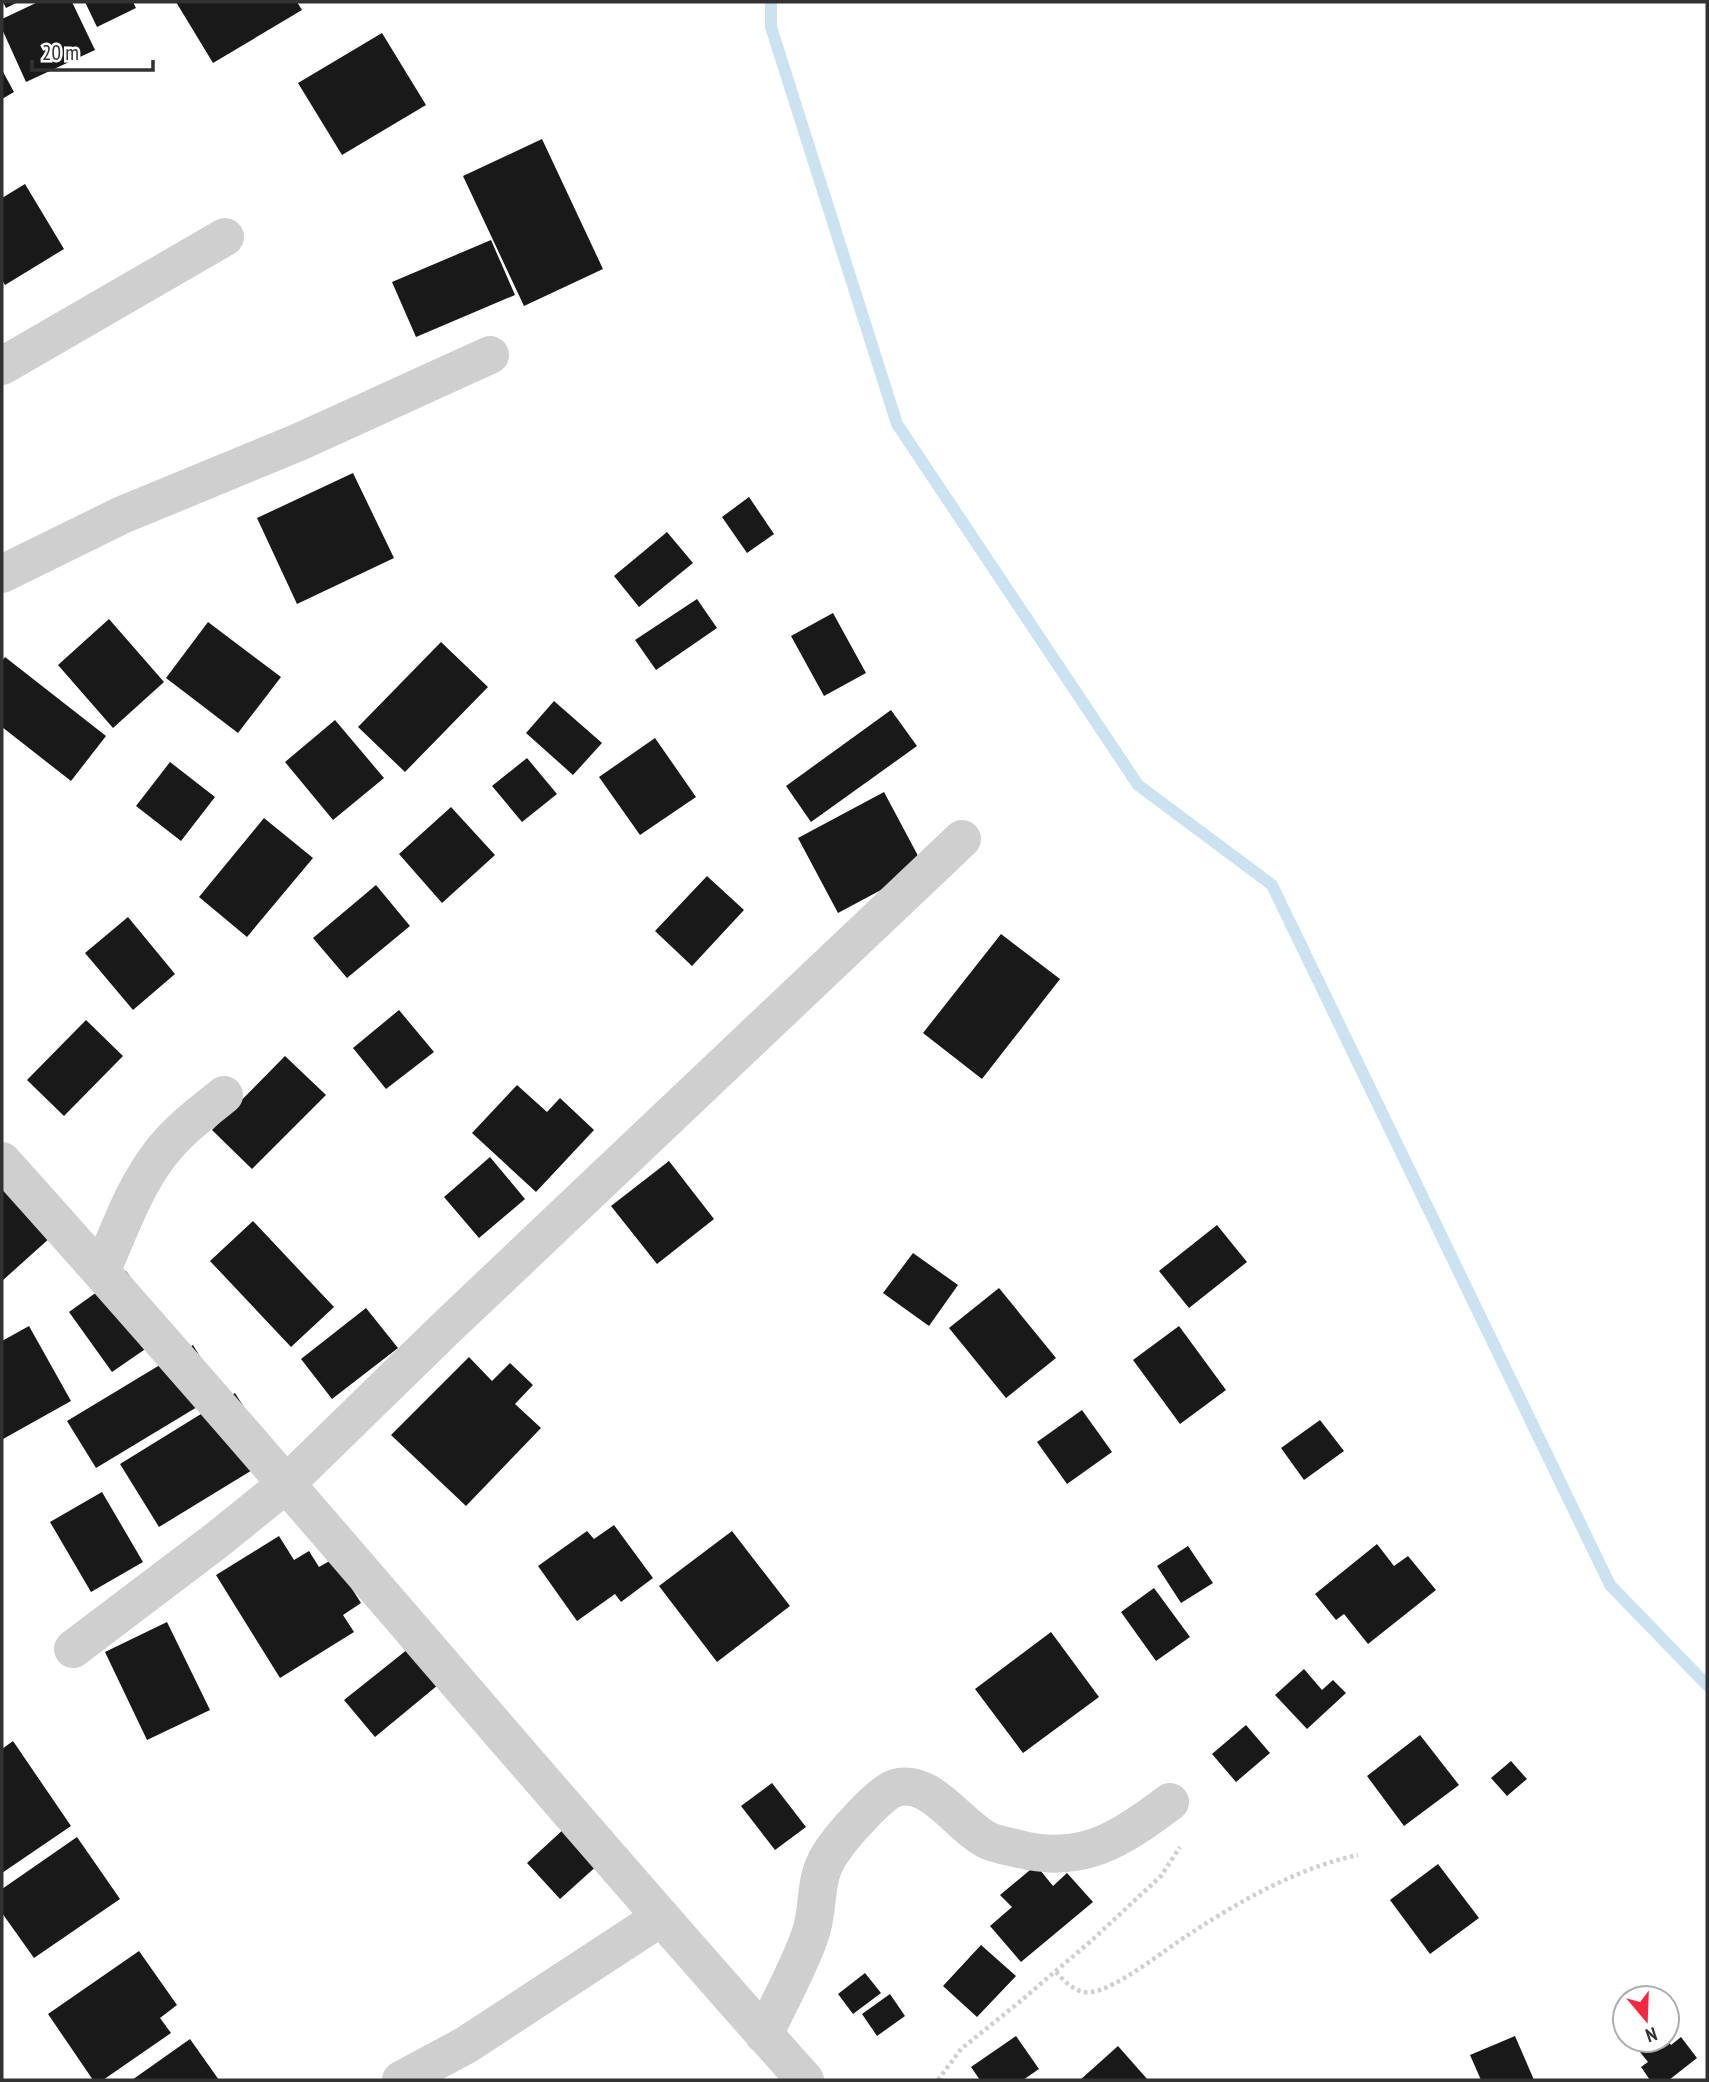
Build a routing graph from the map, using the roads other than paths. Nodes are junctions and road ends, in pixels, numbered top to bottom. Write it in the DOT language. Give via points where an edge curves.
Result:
graph roads {
  1 [pos="225,237"];
  2 [pos="490,355"];
  3 [pos="2,366"];
  4 [pos="2,574"];
  5 [pos="962,839"];
  6 [pos="224,1095"];
  7 [pos="2,1161"];
  8 [pos="102,1272"];
  9 [pos="285,1485"];
  10 [pos="74,1649"];
  11 [pos="1170,1802"];
  12 [pos="660,1918"];
  13 [pos="764,2035"];
  14 [pos="401,2080"];
  15 [pos="805,2080"];
  1 -- 3 [label="street"];
  2 -- 4 [label="street" via="299,442 122,515"];
  5 -- 9 [label="street"];
  6 -- 8 [label="street" via="161,1152 139,1186"];
  7 -- 8 [label="street"];
  8 -- 9 [label="street"];
  9 -- 10 [label="street"];
  9 -- 12 [label="street"];
  11 -- 13 [label="street" via="1133,1830 1091,1850 1068,1854 1031,1852 989,1841 925,1789 895,1788 834,1847 820,1872 810,1936"];
  12 -- 13 [label="street"];
  12 -- 14 [label="street" via="466,2045"];
  13 -- 15 [label="street"];
}
